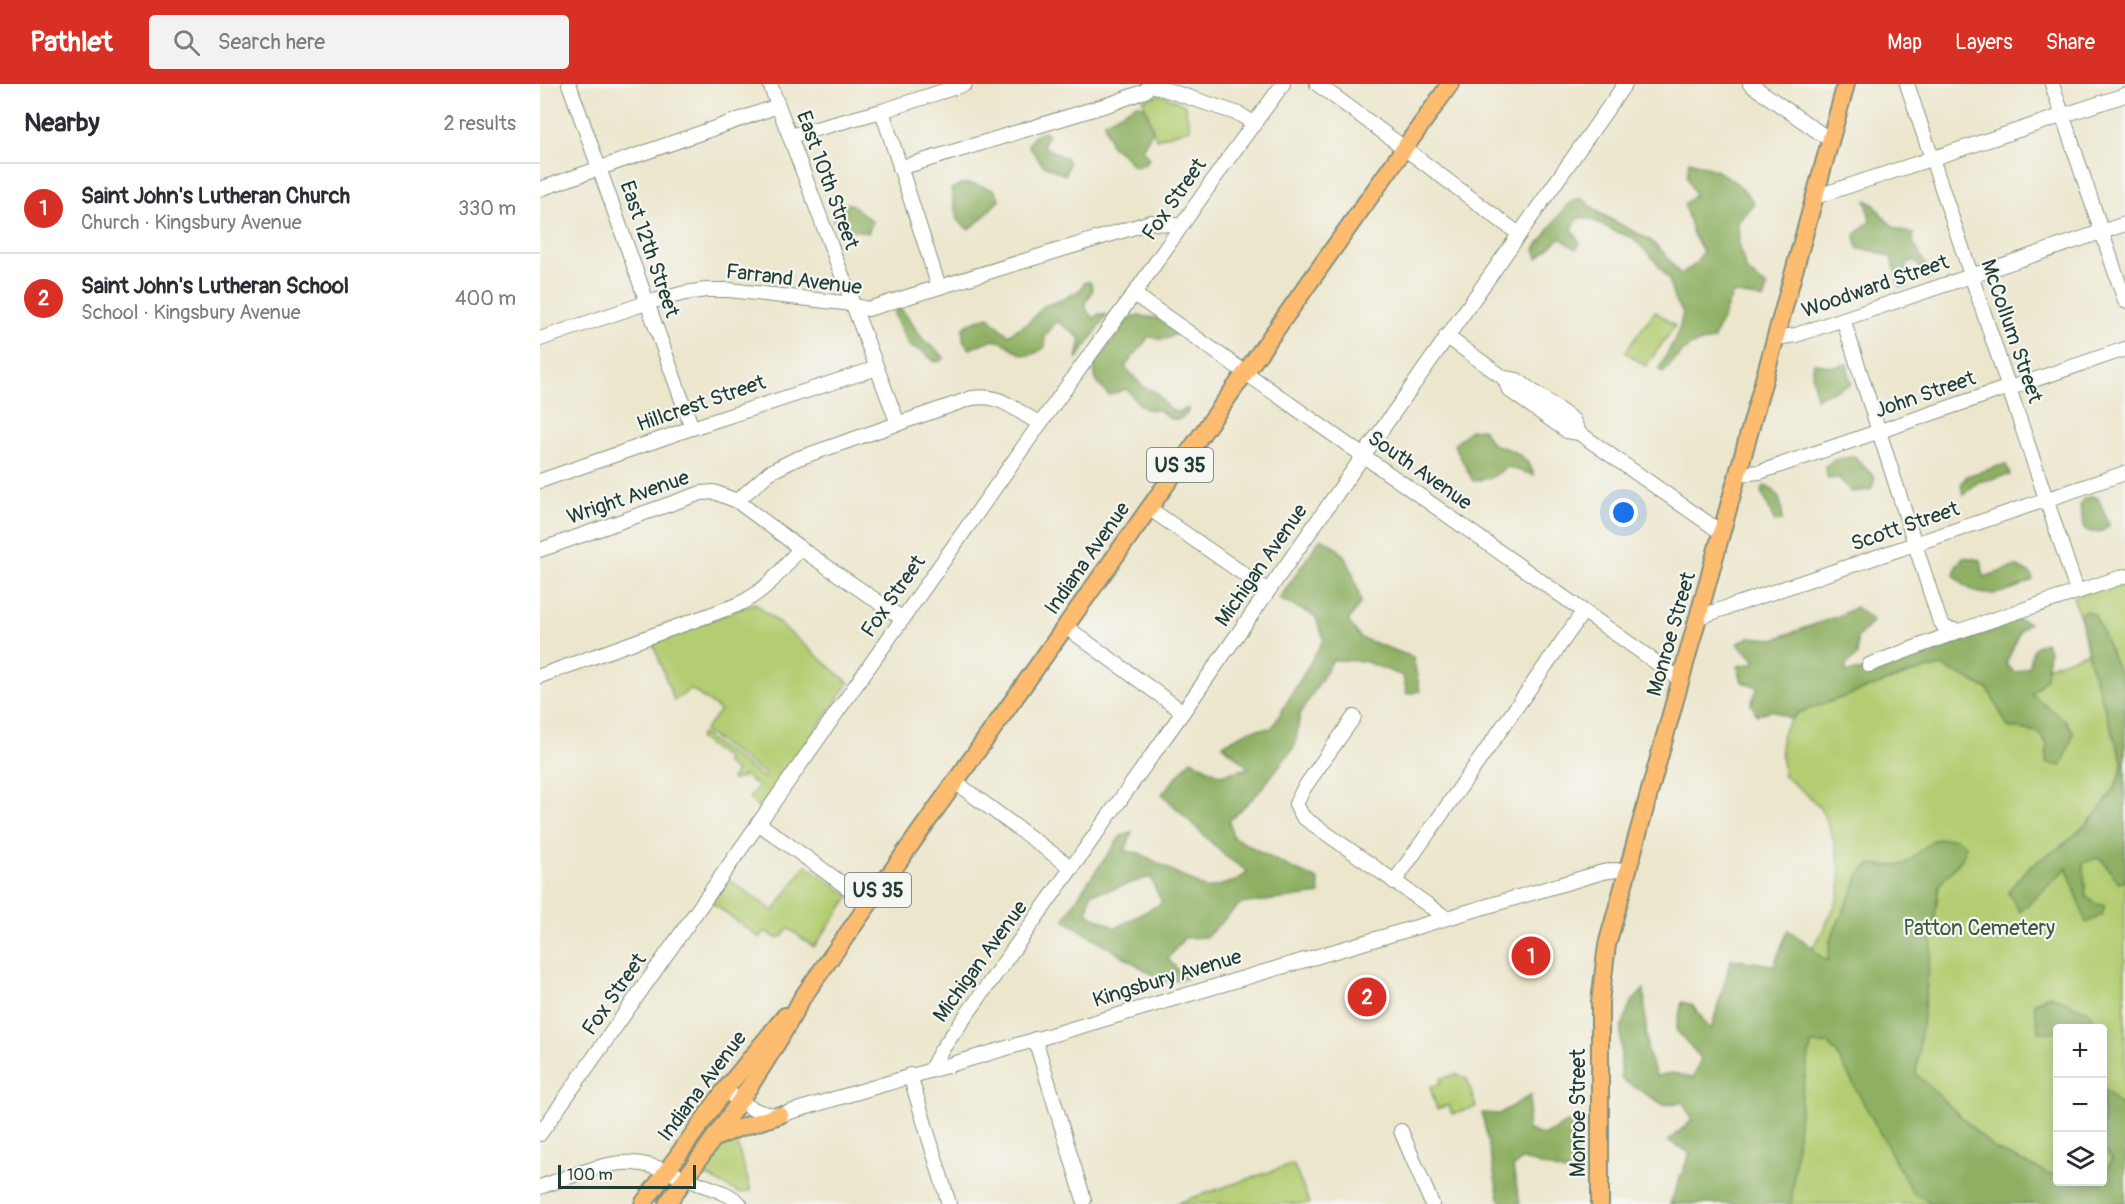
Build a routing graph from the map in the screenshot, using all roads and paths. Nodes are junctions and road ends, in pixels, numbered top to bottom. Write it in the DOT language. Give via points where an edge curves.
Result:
graph roads {
  1 [pos="569,84"];
  2 [pos="770,84"];
  3 [pos="965,84"];
  4 [pos="1150,84"];
  5 [pos="1283,84"];
  6 [pos="1317,84"];
  7 [pos="1450,84"];
  8 [pos="1625,84"];
  9 [pos="1750,84"];
  10 [pos="1846,84"];
  11 [pos="1907,84"];
  12 [pos="2052,84"];
  13 [pos="2125,95"];
  14 [pos="778,106"];
  15 [pos="882,111"];
  16 [pos="2063,115"];
  17 [pos="1255,124"];
  18 [pos="790,136"];
  19 [pos="1830,140"];
  20 [pos="1404,147"];
  21 [pos="1933,159"];
  22 [pos="900,168"];
  23 [pos="599,169"];
  24 [pos="540,189"];
  25 [pos="1815,197"];
  26 [pos="2125,224"];
  27 [pos="1181,226"];
  28 [pos="2102,232"];
  29 [pos="1519,234"];
  30 [pos="1972,276"];
  31 [pos="939,287"];
  32 [pos="1134,294"];
  33 [pos="2125,301"];
  34 [pos="646,303"];
  35 [pos="852,305"];
  36 [pos="1843,319"];
  37 [pos="1446,336"];
  38 [pos="1775,338"];
  39 [pos="540,339"];
  40 [pos="2125,349"];
  41 [pos="877,368"];
  42 [pos="1245,373"];
  43 [pos="2009,387"];
  44 [pos="1040,423"];
  45 [pos="898,424"];
  46 [pos="692,428"];
  47 [pos="1879,432"];
  48 [pos="1363,455"];
  49 [pos="2125,473"];
  50 [pos="1738,474"];
  51 [pos="540,481"];
  52 [pos="2047,499"];
  53 [pos="738,501"];
  54 [pos="1150,509"];
  55 [pos="1722,533"];
  56 [pos="1916,544"];
  57 [pos="800,548"];
  58 [pos="540,550"];
  59 [pos="2125,576"];
  60 [pos="1268,591"];
  61 [pos="2077,591"];
  62 [pos="1583,612"];
  63 [pos="1698,617"];
  64 [pos="903,619"];
  65 [pos="1066,627"];
  66 [pos="1959,631"];
  67 [pos="1869,665"];
  68 [pos="540,676"];
  69 [pos="1681,680"];
  70 [pos="1184,712"];
  71 [pos="1354,717"];
  72 [pos="955,782"];
  73 [pos="758,823"];
  74 [pos="1072,868"];
  75 [pos="1627,873"];
  76 [pos="1395,882"];
  77 [pos="869,903"];
  78 [pos="1444,917"];
  79 [pos="802,998"];
  80 [pos="1035,1039"];
  81 [pos="931,1069"];
  82 [pos="910,1075"];
  83 [pos="725,1090"];
  84 [pos="740,1101"];
  85 [pos="780,1115"];
  86 [pos="1401,1131"];
  87 [pos="540,1134"];
  88 [pos="714,1138"];
  89 [pos="667,1171"];
  90 [pos="685,1178"];
  91 [pos="540,1187"];
  92 [pos="1084,1200"];
  93 [pos="643,1204"];
  94 [pos="667,1204"];
  95 [pos="740,1204"];
  96 [pos="949,1204"];
  97 [pos="1432,1204"];
  98 [pos="1600,1204"];
  1 -- 23 [label="street, East 12th Street"];
  2 -- 14 [label="street, East 10th Street"];
  3 -- 15 [label="street"];
  4 -- 17 [label="street" via="1239,114"];
  4 -- 22 [label="street" via="1145,91 1113,103"];
  5 -- 17 [label="street, Fox Street"];
  6 -- 20 [label="street"];
  7 -- 20 [label="main road, Indiana Avenue / US 35"];
  8 -- 29 [label="street, Michigan Avenue"];
  9 -- 19 [label="street"];
  10 -- 19 [label="main road, Monroe Street"];
  11 -- 21 [label="street, McCollum Street"];
  12 -- 16 [label="street"];
  13 -- 16 [label="street"];
  14 -- 18 [label="street, East 10th Street"];
  14 -- 23 [label="street"];
  15 -- 18 [label="street"];
  15 -- 22 [label="street"];
  16 -- 21 [label="street"];
  16 -- 28 [label="street"];
  17 -- 27 [label="street, Fox Street"];
  18 -- 35 [label="street, East 10th Street"];
  19 -- 25 [label="main road, Monroe Street"];
  20 -- 29 [label="street"];
  20 -- 42 [label="main road, Indiana Avenue / US 35"];
  21 -- 25 [label="street"];
  21 -- 30 [label="street, McCollum Street"];
  22 -- 31 [label="street"];
  23 -- 24 [label="street"];
  23 -- 34 [label="street, East 12th Street"];
  25 -- 38 [label="main road, Monroe Street"];
  26 -- 28 [label="street, Woodward Street"];
  27 -- 31 [label="street, Farrand Avenue" via="1151,222"];
  27 -- 32 [label="street, Fox Street"];
  28 -- 30 [label="street, Woodward Street"];
  28 -- 33 [label="street"];
  29 -- 37 [label="street, Michigan Avenue"];
  30 -- 36 [label="street, Woodward Street"];
  30 -- 43 [label="street, McCollum Street"];
  31 -- 35 [label="street, Farrand Avenue" via="868,309"];
  32 -- 42 [label="street, South Avenue"];
  32 -- 44 [label="street, Fox Street"];
  34 -- 35 [label="street, Farrand Avenue" via="685,293 729,290"];
  34 -- 39 [label="street, Farrand Avenue"];
  34 -- 46 [label="street, East 12th Street"];
  35 -- 41 [label="street, East 10th Street"];
  36 -- 38 [label="street, Woodward Street"];
  36 -- 47 [label="street"];
  37 -- 48 [label="street, Michigan Avenue"];
  37 -- 55 [label="street" via="1504,378 1509,390 1567,431 1580,433"];
  38 -- 50 [label="main road, Monroe Street"];
  40 -- 43 [label="street, John Street"];
  41 -- 45 [label="street, East 10th Street"];
  41 -- 46 [label="street, Hillcrest Street"];
  42 -- 48 [label="street, South Avenue"];
  42 -- 54 [label="main road, Indiana Avenue / US 35"];
  43 -- 47 [label="street, John Street"];
  43 -- 52 [label="street, McCollum Street"];
  44 -- 45 [label="street" via="1006,402 981,397"];
  44 -- 64 [label="street, Fox Street"];
  45 -- 53 [label="street" via="857,446 796,459 770,472"];
  46 -- 51 [label="street, Hillcrest Street"];
  47 -- 50 [label="street, John Street" via="1760,472"];
  47 -- 56 [label="street"];
  48 -- 60 [label="street, Michigan Avenue"];
  48 -- 62 [label="street, South Avenue"];
  49 -- 52 [label="street, Scott Street"];
  50 -- 55 [label="main road, Monroe Street"];
  52 -- 56 [label="street, Scott Street"];
  52 -- 61 [label="street, McCollum Street"];
  53 -- 57 [label="street"];
  53 -- 58 [label="street, Wright Avenue" via="714,492 701,493"];
  54 -- 60 [label="street"];
  54 -- 65 [label="main road, Indiana Avenue / US 35"];
  55 -- 63 [label="main road, Monroe Street"];
  56 -- 63 [label="street, Scott Street"];
  56 -- 66 [label="street" via="1939,619 1945,628"];
  57 -- 64 [label="street"];
  57 -- 68 [label="street" via="757,596"];
  59 -- 61 [label="street"];
  60 -- 70 [label="street, Michigan Avenue"];
  61 -- 66 [label="street"];
  62 -- 69 [label="street, South Avenue"];
  62 -- 76 [label="street"];
  63 -- 69 [label="main road, Monroe Street"];
  64 -- 73 [label="street, Fox Street"];
  65 -- 70 [label="street"];
  65 -- 72 [label="main road, Indiana Avenue / US 35"];
  66 -- 67 [label="street"];
  69 -- 75 [label="main road, Monroe Street"];
  70 -- 74 [label="street, Michigan Avenue"];
  71 -- 76 [label="street" via="1296,804 1303,817"];
  72 -- 74 [label="street"];
  72 -- 77 [label="main road, Indiana Avenue / US 35"];
  73 -- 77 [label="street"];
  73 -- 87 [label="street, Fox Street"];
  74 -- 81 [label="street, Michigan Avenue"];
  75 -- 78 [label="street, Kingsbury Avenue" via="1603,872"];
  75 -- 98 [label="main road, Monroe Street" via="1602,978"];
  76 -- 78 [label="street"];
  77 -- 79 [label="main road, Indiana Avenue / US 35"];
  78 -- 80 [label="street, Kingsbury Avenue"];
  79 -- 83 [label="main road, Indiana Avenue / US 35"];
  79 -- 84 [label="main road, Indiana Avenue / US 35"];
  80 -- 81 [label="street, Kingsbury Avenue"];
  80 -- 92 [label="street"];
  81 -- 82 [label="street, Kingsbury Avenue"];
  82 -- 85 [label="street, Kingsbury Avenue"];
  82 -- 96 [label="street"];
  83 -- 84 [label="street, Kingsbury Avenue"];
  83 -- 89 [label="main road, Indiana Avenue / US 35"];
  84 -- 85 [label="street, Kingsbury Avenue" via="753,1111"];
  84 -- 88 [label="main road, Indiana Avenue / US 35"];
  85 -- 88 [label="main road"];
  86 -- 97 [label="street"];
  88 -- 90 [label="main road, Indiana Avenue / US 35"];
  89 -- 90 [label="street"];
  89 -- 91 [label="street" via="619,1163"];
  89 -- 93 [label="main road, Indiana Avenue / US 35"];
  90 -- 94 [label="main road, Indiana Avenue / US 35"];
  90 -- 95 [label="street"];
}
